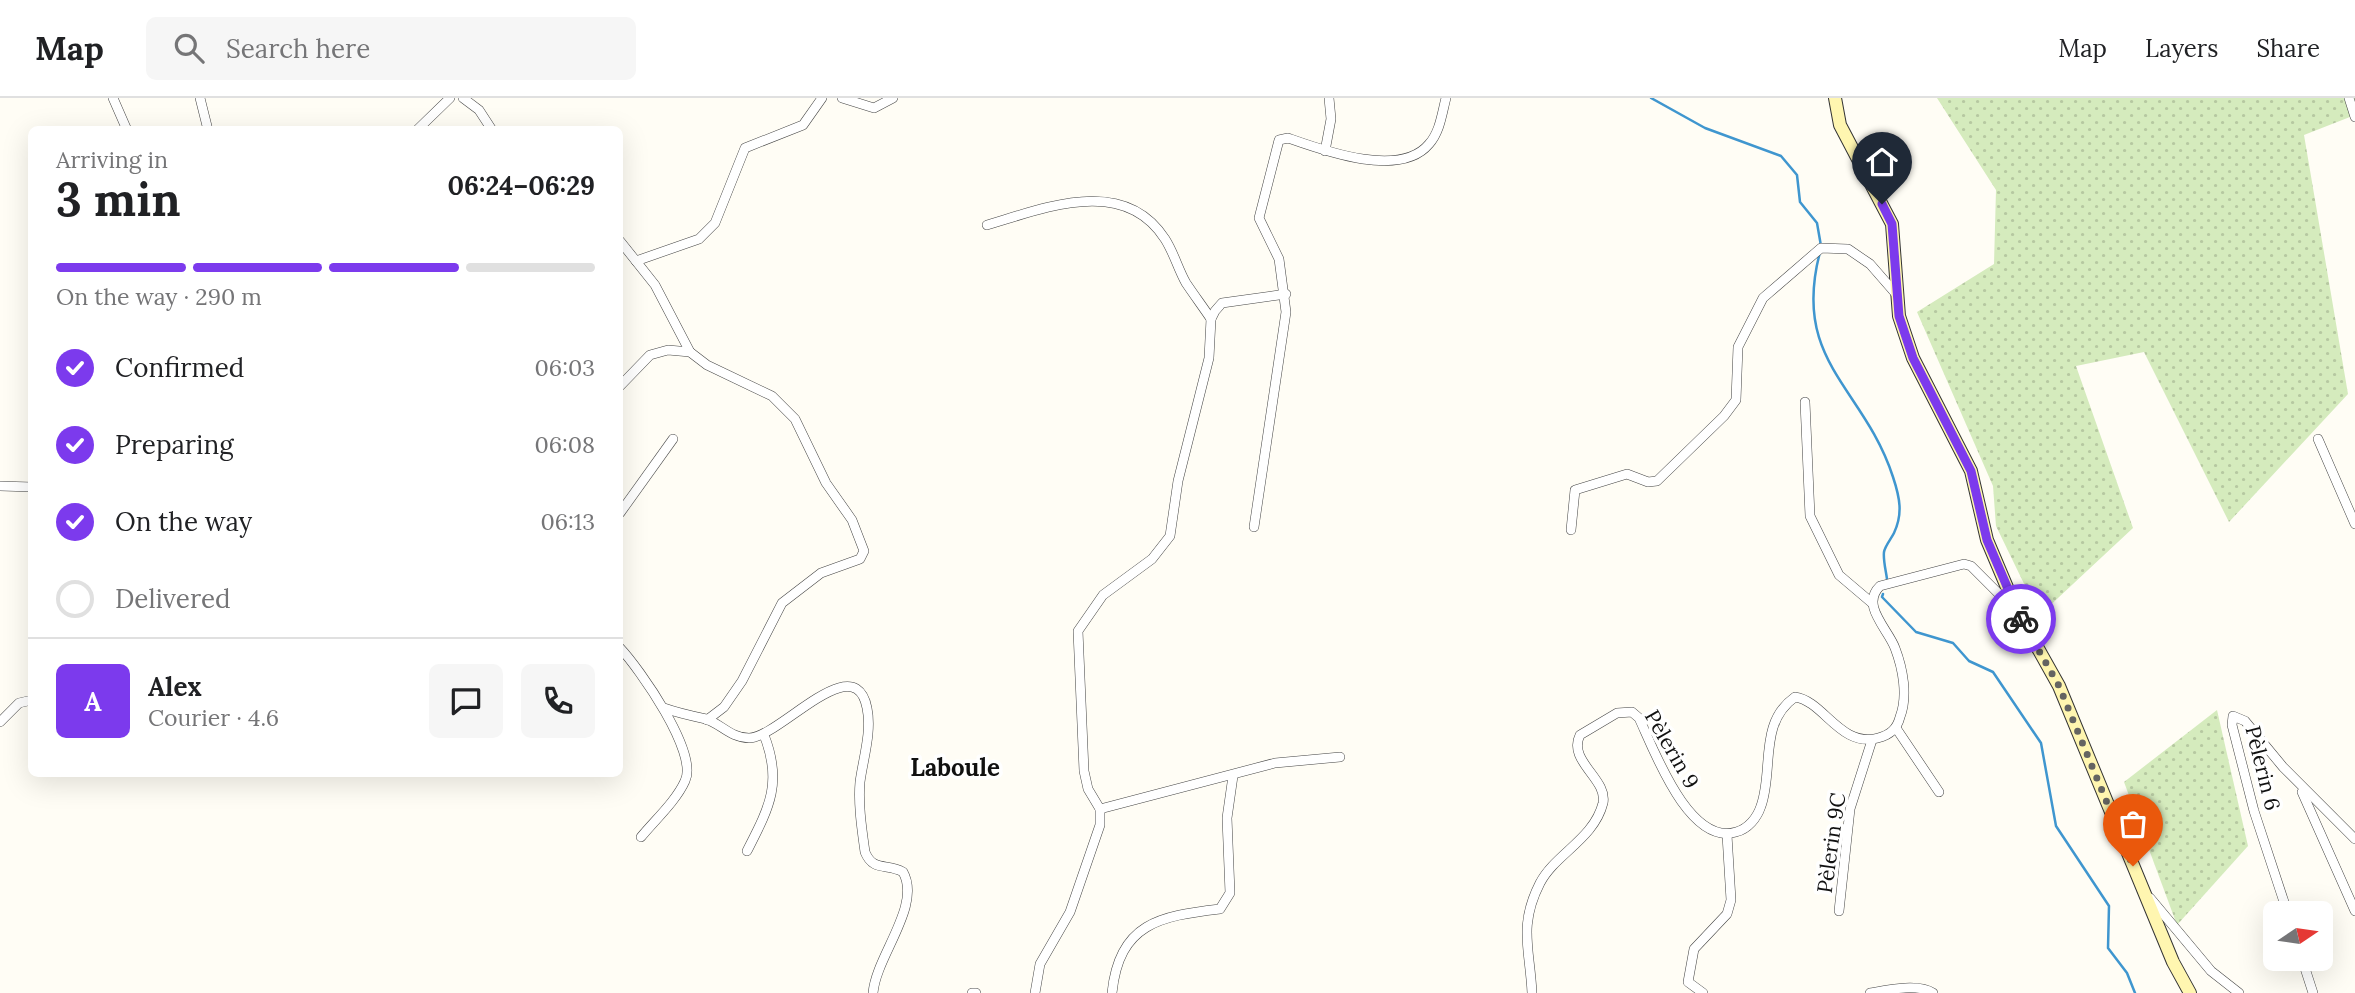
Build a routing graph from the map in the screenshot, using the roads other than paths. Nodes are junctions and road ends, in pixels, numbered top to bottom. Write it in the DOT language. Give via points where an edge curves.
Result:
graph roads {
  1 [pos="113,98"];
  2 [pos="200,98"];
  3 [pos="450,98"];
  4 [pos="463,98"];
  5 [pos="822,98"];
  6 [pos="842,98"];
  7 [pos="893,98"];
  8 [pos="1329,98"];
  9 [pos="1446,98"];
  10 [pos="1835,98"];
  11 [pos="2349,98"];
  12 [pos="2355,117"];
  13 [pos="125,126"];
  14 [pos="207,126"];
  15 [pos="421,126"];
  16 [pos="489,126"];
  17 [pos="1325,151"];
  18 [pos="987,225"];
  19 [pos="623,245"];
  20 [pos="636,261"];
  21 [pos="1286,294"];
  22 [pos="1898,296"];
  23 [pos="1211,319"];
  24 [pos="690,352"];
  25 [pos="623,383"];
  26 [pos="1805,402"];
  27 [pos="673,439"];
  28 [pos="2318,439"];
  29 [pos="0,486"];
  30 [pos="28,487"];
  31 [pos="623,509"];
  32 [pos="2355,524"];
  33 [pos="1254,527"];
  34 [pos="1571,530"];
  35 [pos="1872,603"];
  36 [pos="2017,611"];
  37 [pos="623,651"];
  38 [pos="28,701"];
  39 [pos="664,708"];
  40 [pos="707,720"];
  41 [pos="0,722"];
  42 [pos="1896,728"];
  43 [pos="764,735"];
  44 [pos="1872,740"];
  45 [pos="1340,757"];
  46 [pos="1233,775"];
  47 [pos="2299,784"];
  48 [pos="1939,792"];
  49 [pos="1100,809"];
  50 [pos="1727,835"];
  51 [pos="641,837"];
  52 [pos="2355,839"];
  53 [pos="747,851"];
  54 [pos="2144,892"];
  55 [pos="2284,901"];
  56 [pos="1839,911"];
  57 [pos="2355,912"];
  58 [pos="2306,971"];
  59 [pos="873,993"];
  60 [pos="1035,993"];
  61 [pos="1112,993"];
  62 [pos="1532,993"];
  63 [pos="1703,993"];
  64 [pos="1870,993"];
  65 [pos="1933,993"];
  66 [pos="2190,993"];
  67 [pos="2239,993"];
  68 [pos="2313,993"];
  1 -- 13 [label="street"];
  2 -- 14 [label="street"];
  3 -- 15 [label="street"];
  4 -- 16 [label="street"];
  5 -- 20 [label="street" via="803,125 745,148 715,223 706,234"];
  6 -- 7 [label="street" via="874,108"];
  8 -- 17 [label="street" via="1331,119"];
  9 -- 17 [label="street" via="1437,133 1418,152 1396,160 1363,160"];
  10 -- 22 [label="main road" via="1840,125 1892,224"];
  11 -- 12 [label="street"];
  17 -- 21 [label="street" via="1288,138 1279,140 1259,218 1279,259"];
  18 -- 23 [label="street" via="1070,201 1096,201 1140,211 1166,240 1185,282"];
  19 -- 20 [label="street"];
  20 -- 24 [label="street" via="655,285"];
  21 -- 23 [label="street" via="1223,303"];
  21 -- 33 [label="street"];
  22 -- 34 [label="street" via="1870,264 1848,249 1821,248 1763,298 1738,347 1736,400 1724,416 1657,481 1626,474 1575,490"];
  22 -- 36 [label="main road" via="1899,316 1913,358 1971,471 1987,540"];
  23 -- 49 [label="street" via="1209,358 1183,460 1170,536 1153,559 1103,596 1078,631 1084,771"];
  24 -- 25 [label="street" via="668,350 650,355"];
  24 -- 40 [label="street" via="707,365 758,387 785,408 826,483 840,499 860,537 863,556 821,573 782,603 742,681 724,707"];
  26 -- 35 [label="street" via="1810,516 1839,575"];
  27 -- 31 [label="street"];
  28 -- 32 [label="street"];
  29 -- 30 [label="street"];
  35 -- 36 [label="street" via="1880,586 1965,564"];
  35 -- 42 [label="street" via="1895,646 1903,677 1903,704"];
  36 -- 54 [label="main road" via="2059,686"];
  37 -- 39 [label="street"];
  38 -- 41 [label="street" via="19,703"];
  39 -- 40 [label="street"];
  39 -- 51 [label="street" via="684,754 686,780"];
  40 -- 43 [label="street" via="740,737"];
  42 -- 44 [label="street"];
  42 -- 48 [label="street"];
  43 -- 53 [label="street" via="773,758 774,780 769,808"];
  43 -- 59 [label="street" via="828,690 841,686 853,687 867,705 860,786 865,852 875,867 903,872 907,889 903,916 878,969"];
  44 -- 50 [label="street" via="1854,737 1795,697 1770,731 1762,805 1742,831"];
  44 -- 56 [label="street, Pèlerin 9C" via="1850,809"];
  45 -- 46 [label="street" via="1275,763"];
  46 -- 49 [label="street"];
  46 -- 61 [label="street" via="1227,818 1230,893 1220,909 1170,915 1142,928 1114,969"];
  47 -- 52 [label="street, Pèlerin 6"];
  47 -- 55 [label="street, Pèlerin 6" via="2245,721 2233,716 2254,811"];
  47 -- 57 [label="street"];
  49 -- 60 [label="street" via="1100,825 1070,912 1040,964"];
  50 -- 62 [label="street, Pèlerin 9" via="1712,831 1687,808 1639,718 1625,711 1580,735 1580,756 1603,801 1594,823 1541,881 1527,918"];
  50 -- 63 [label="street" via="1731,900 1727,915 1694,949 1690,965 1688,982"];
  54 -- 66 [label="main road"];
  54 -- 67 [label="street" via="2211,971"];
  58 -- 68 [label="street"];
  64 -- 65 [label="street" via="1902,989"];
}
